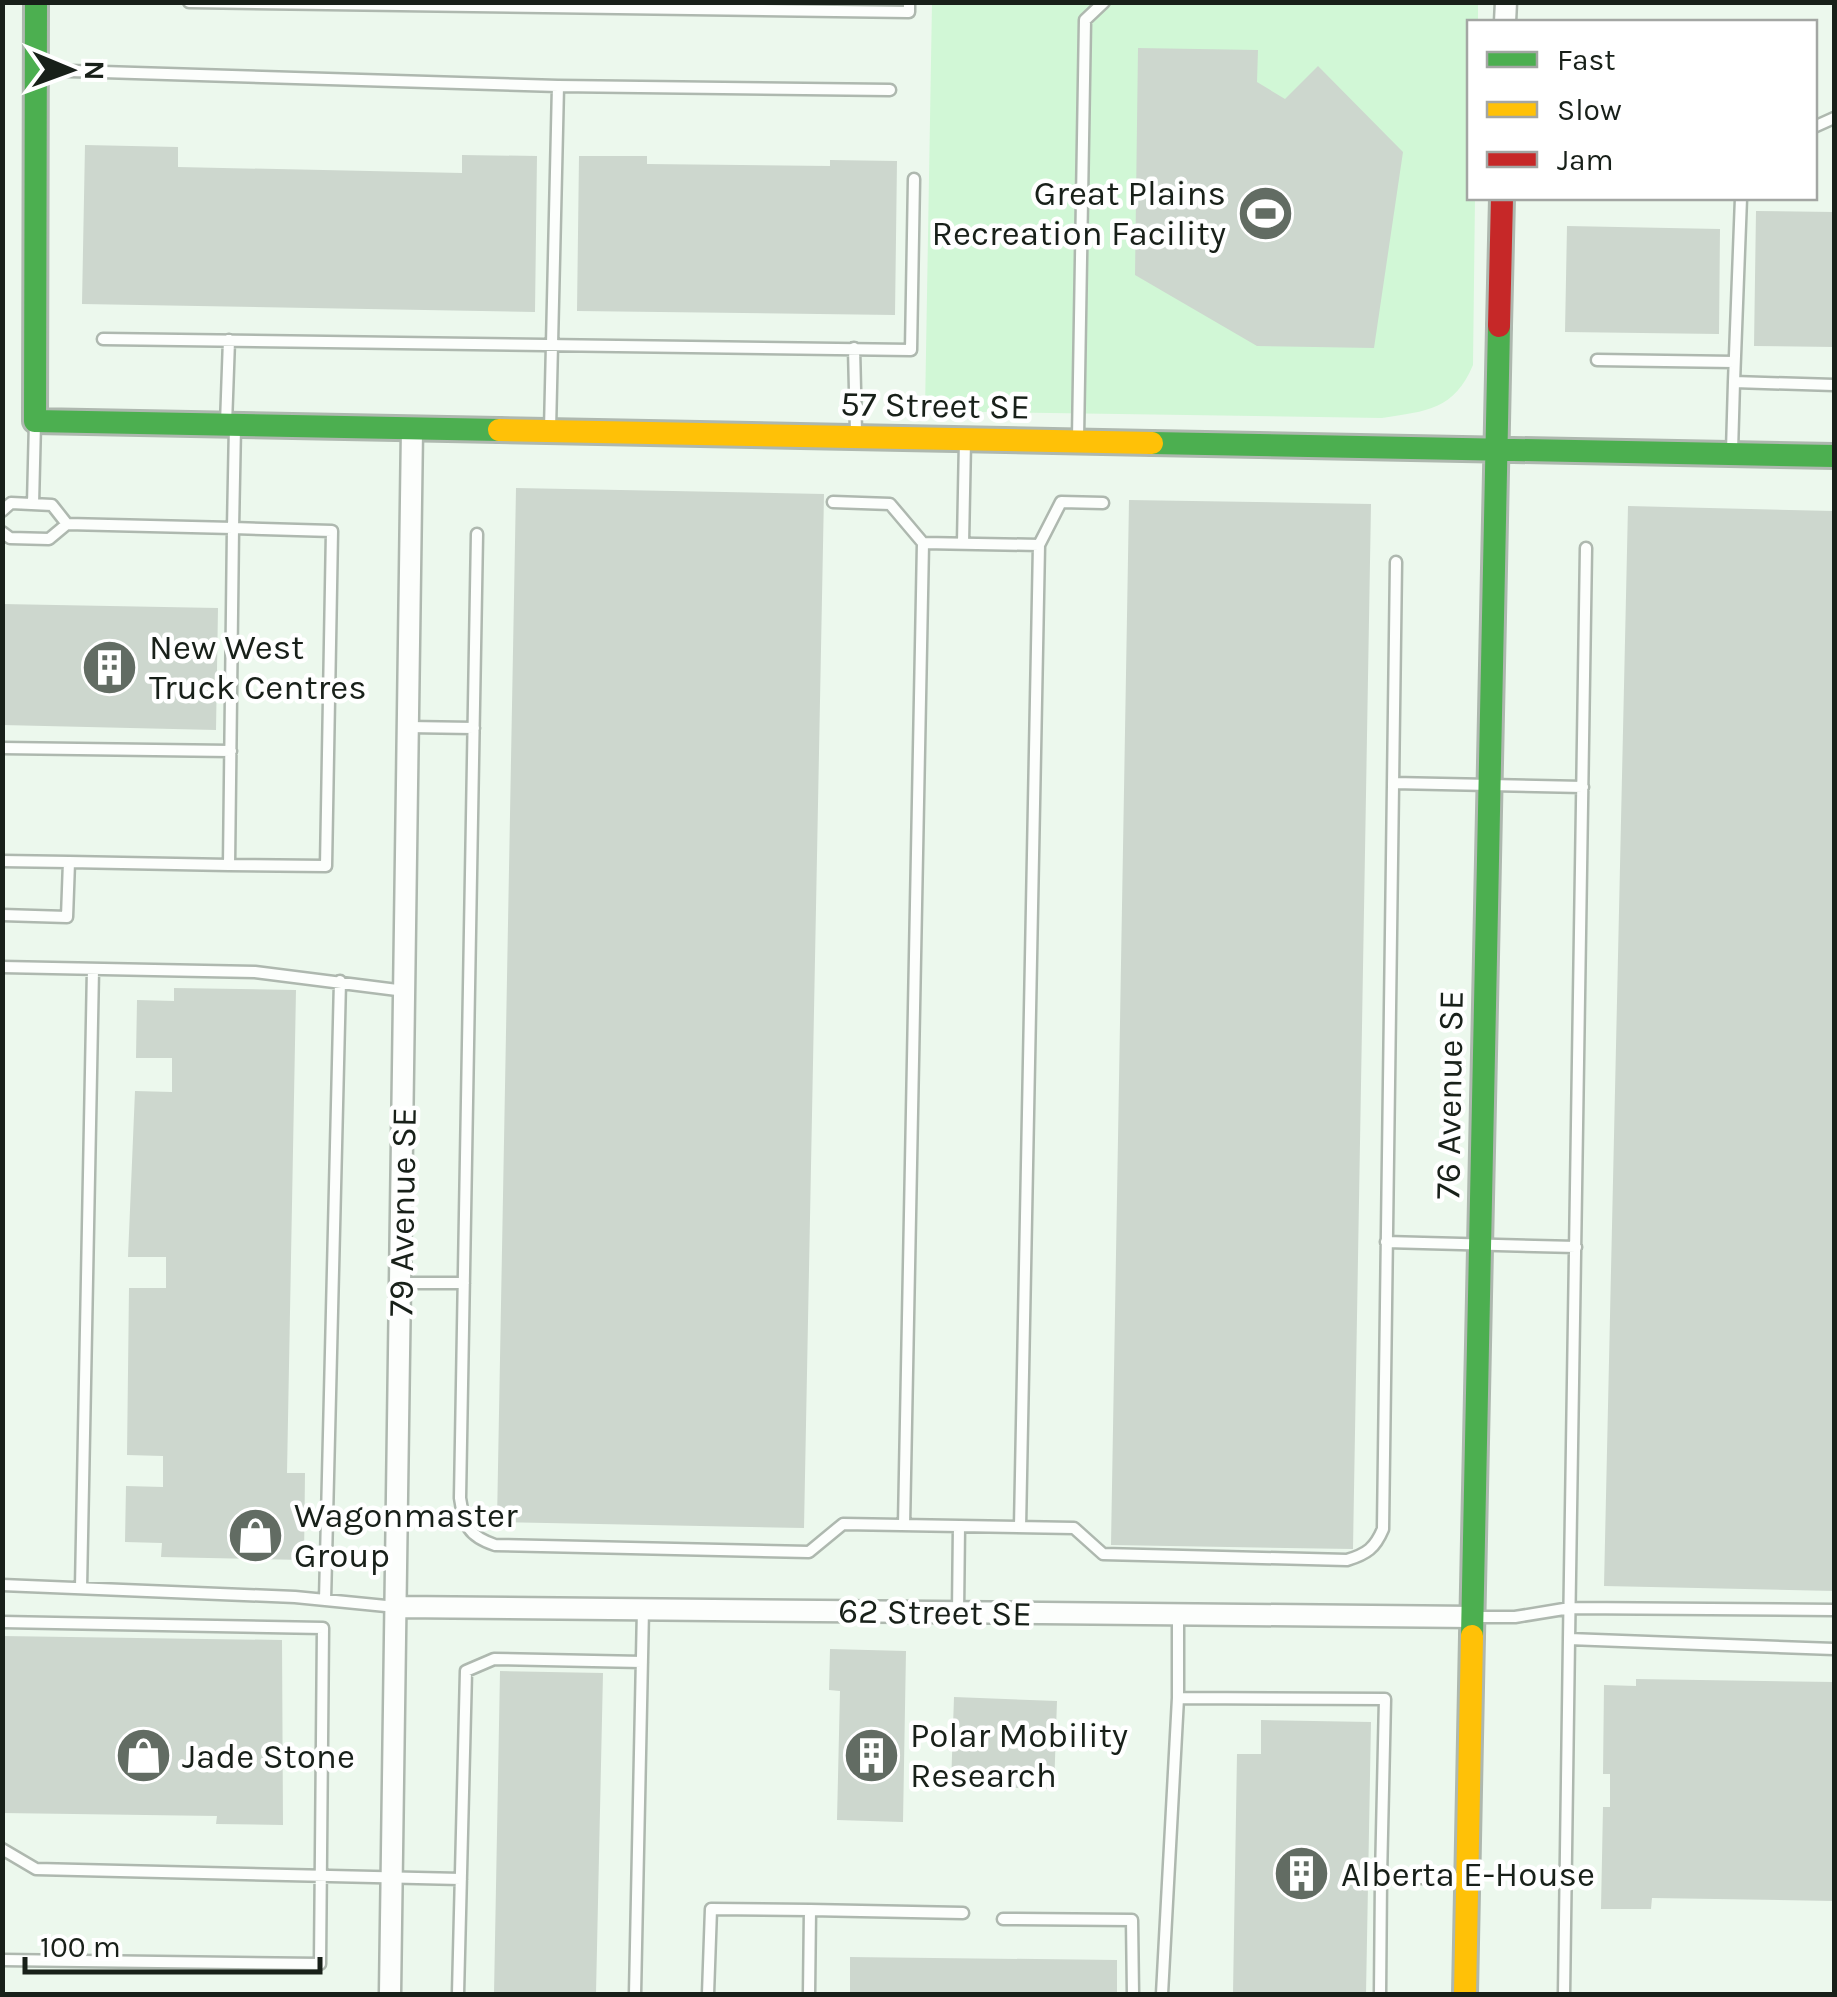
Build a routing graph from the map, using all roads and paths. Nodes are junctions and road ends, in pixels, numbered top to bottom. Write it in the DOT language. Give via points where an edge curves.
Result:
graph roads {
  1 [pos="36,2"];
  2 [pos="189,2"];
  3 [pos="909,2"];
  4 [pos="1104,2"];
  5 [pos="37,70"];
  6 [pos="558,86"];
  7 [pos="890,90"];
  8 [pos="914,180"];
  9 [pos="1502,200"];
  10 [pos="1741,200"];
  11 [pos="103,339"];
  12 [pos="228,340"];
  13 [pos="551,343"];
  14 [pos="854,348"];
  15 [pos="1596,360"];
  16 [pos="1734,362"];
  17 [pos="1734,382"];
  18 [pos="1834,385"];
  19 [pos="34,422"];
  20 [pos="230,426"];
  21 [pos="412,429"];
  22 [pos="550,432"];
  23 [pos="856,438"];
  24 [pos="965,440"];
  25 [pos="1078,442"];
  26 [pos="1497,451"];
  27 [pos="1732,454"];
  28 [pos="1834,456"];
  29 [pos="833,502"];
  30 [pos="1103,502"];
  31 [pos="33,504"];
  32 [pos="2,511"];
  33 [pos="67,524"];
  34 [pos="233,528"];
  35 [pos="2,532"];
  36 [pos="477,534"];
  37 [pos="923,543"];
  38 [pos="964,544"];
  39 [pos="1039,545"];
  40 [pos="1586,548"];
  41 [pos="1396,562"];
  42 [pos="408,727"];
  43 [pos="474,728"];
  44 [pos="2,748"];
  45 [pos="230,751"];
  46 [pos="1393,783"];
  47 [pos="1490,784"];
  48 [pos="1582,788"];
  49 [pos="2,861"];
  50 [pos="68,862"];
  51 [pos="229,865"];
  52 [pos="2,916"];
  53 [pos="2,968"];
  54 [pos="93,969"];
  55 [pos="340,981"];
  56 [pos="404,991"];
  57 [pos="1386,1242"];
  58 [pos="1481,1243"];
  59 [pos="1576,1246"];
  60 [pos="401,1283"];
  61 [pos="464,1283"];
  62 [pos="904,1525"];
  63 [pos="960,1526"];
  64 [pos="1020,1527"];
  65 [pos="2,1586"];
  66 [pos="81,1588"];
  67 [pos="325,1600"];
  68 [pos="397,1607"];
  69 [pos="1570,1608"];
  70 [pos="644,1609"];
  71 [pos="1834,1610"];
  72 [pos="958,1612"];
  73 [pos="1178,1614"];
  74 [pos="1473,1616"];
  75 [pos="2,1622"];
  76 [pos="1569,1639"];
  77 [pos="1834,1649"];
  78 [pos="642,1662"];
  79 [pos="1178,1698"];
  80 [pos="2,1849"];
  81 [pos="322,1877"];
  82 [pos="1381,1878"];
  83 [pos="1468,1878"];
  84 [pos="392,1879"];
  85 [pos="461,1879"];
  86 [pos="810,1910"];
  87 [pos="963,1913"];
  88 [pos="1003,1920"];
  89 [pos="2,1960"];
  90 [pos="390,1994"];
  91 [pos="458,1994"];
  92 [pos="635,1994"];
  93 [pos="708,1994"];
  94 [pos="809,1994"];
  95 [pos="1133,1994"];
  96 [pos="1162,1994"];
  97 [pos="1380,1994"];
  98 [pos="1465,1994"];
  99 [pos="1564,1994"];
  1 -- 5 [label="street"];
  2 -- 3 [label="lane" via="908,12"];
  4 -- 25 [label="lane" via="1085,20"];
  5 -- 6 [label="lane"];
  5 -- 19 [label="street"];
  6 -- 7 [label="lane"];
  6 -- 13 [label="lane"];
  8 -- 14 [label="lane" via="911,350"];
  9 -- 26 [label="street, 76 Avenue SE"];
  10 -- 16 [label="lane"];
  11 -- 12 [label="lane"];
  12 -- 13 [label="lane"];
  12 -- 20 [label="lane"];
  13 -- 14 [label="lane"];
  13 -- 22 [label="lane"];
  14 -- 23 [label="lane"];
  15 -- 16 [label="lane"];
  16 -- 17 [label="lane"];
  17 -- 18 [label="lane"];
  17 -- 27 [label="lane"];
  19 -- 20 [label="street, 57 Street SE"];
  19 -- 31 [label="lane"];
  20 -- 21 [label="street, 57 Street SE"];
  20 -- 34 [label="lane"];
  21 -- 22 [label="street, 57 Street SE"];
  21 -- 42 [label="street, 79 Avenue SE"];
  22 -- 23 [label="street, 57 Street SE"];
  23 -- 24 [label="street, 57 Street SE"];
  24 -- 25 [label="street, 57 Street SE"];
  24 -- 38 [label="lane"];
  25 -- 26 [label="street, 57 Street SE"];
  26 -- 27 [label="street, 57 Street SE"];
  26 -- 47 [label="street, 76 Avenue SE"];
  27 -- 28 [label="street, 57 Street SE"];
  29 -- 37 [label="lane" via="890,504"];
  30 -- 39 [label="lane" via="1062,502"];
  31 -- 32 [label="lane" via="11,503"];
  31 -- 33 [label="lane" via="52,506"];
  33 -- 34 [label="lane"];
  33 -- 35 [label="lane" via="49,539"];
  34 -- 45 [label="lane"];
  34 -- 51 [label="lane" via="332,532 326,866"];
  36 -- 43 [label="lane"];
  37 -- 38 [label="lane"];
  37 -- 62 [label="lane"];
  38 -- 39 [label="lane"];
  39 -- 64 [label="lane"];
  40 -- 48 [label="lane"];
  41 -- 46 [label="lane"];
  42 -- 43 [label="lane"];
  42 -- 56 [label="street, 79 Avenue SE"];
  43 -- 61 [label="lane"];
  44 -- 45 [label="lane"];
  45 -- 51 [label="lane"];
  46 -- 47 [label="lane"];
  46 -- 57 [label="lane"];
  47 -- 48 [label="lane"];
  47 -- 58 [label="street, 76 Avenue SE"];
  48 -- 59 [label="lane"];
  49 -- 50 [label="lane"];
  50 -- 51 [label="lane"];
  50 -- 52 [label="lane" via="67,917"];
  53 -- 54 [label="lane"];
  54 -- 55 [label="lane"];
  54 -- 66 [label="lane"];
  55 -- 56 [label="lane"];
  55 -- 67 [label="lane"];
  56 -- 60 [label="street, 79 Avenue SE"];
  57 -- 58 [label="lane"];
  57 -- 64 [label="lane" via="1383,1529 1366,1554 1346,1560 1103,1554 1074,1528"];
  58 -- 59 [label="lane"];
  58 -- 74 [label="street, 76 Avenue SE"];
  59 -- 69 [label="lane"];
  60 -- 61 [label="lane"];
  60 -- 68 [label="street, 79 Avenue SE"];
  61 -- 62 [label="lane" via="460,1498 463,1523 475,1538 495,1545 809,1552 844,1524"];
  62 -- 63 [label="lane"];
  63 -- 64 [label="lane"];
  63 -- 72 [label="lane"];
  65 -- 66 [label="lane"];
  66 -- 67 [label="lane"];
  67 -- 68 [label="lane"];
  68 -- 70 [label="street, 62 Street SE"];
  68 -- 84 [label="street, 79 Avenue SE"];
  69 -- 71 [label="lane"];
  69 -- 74 [label="lane"];
  69 -- 76 [label="lane"];
  70 -- 72 [label="street, 62 Street SE"];
  70 -- 78 [label="lane"];
  72 -- 73 [label="street, 62 Street SE"];
  73 -- 74 [label="street, 62 Street SE"];
  73 -- 79 [label="lane"];
  74 -- 83 [label="street, 76 Avenue SE"];
  75 -- 81 [label="lane" via="323,1628"];
  76 -- 77 [label="lane"];
  76 -- 99 [label="lane"];
  78 -- 85 [label="lane" via="494,1659 466,1671"];
  78 -- 92 [label="lane"];
  79 -- 82 [label="lane" via="1385,1699"];
  79 -- 96 [label="lane"];
  80 -- 81 [label="lane" via="36,1870"];
  81 -- 84 [label="lane"];
  81 -- 89 [label="lane" via="320,1964"];
  82 -- 83 [label="lane"];
  82 -- 97 [label="lane"];
  83 -- 98 [label="street, 76 Avenue SE"];
  84 -- 85 [label="lane"];
  84 -- 90 [label="street, 79 Avenue SE"];
  85 -- 91 [label="lane"];
  86 -- 87 [label="lane"];
  86 -- 93 [label="lane" via="710,1909"];
  86 -- 94 [label="lane"];
  88 -- 95 [label="lane" via="1132,1920"];
}
